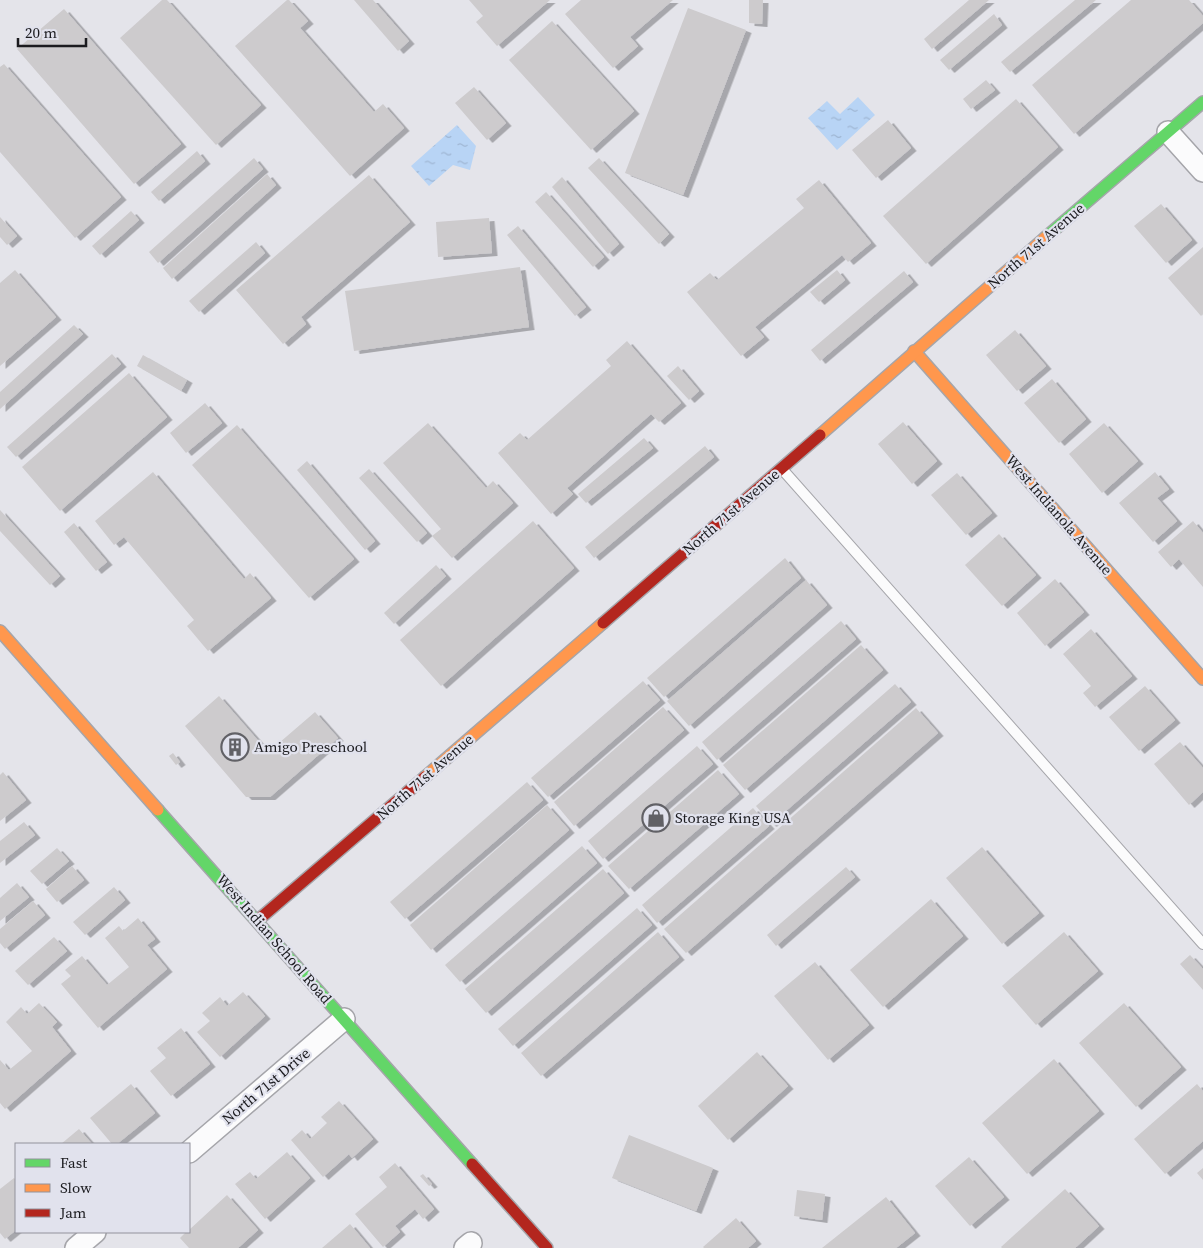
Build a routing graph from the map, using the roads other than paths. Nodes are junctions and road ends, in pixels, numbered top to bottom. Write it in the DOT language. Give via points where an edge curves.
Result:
graph roads {
  1 [pos="1203,102"];
  2 [pos="1168,132"];
  3 [pos="1203,171"];
  4 [pos="914,351"];
  5 [pos="781,469"];
  6 [pos="0,631"];
  7 [pos="1203,679"];
  8 [pos="257,921"];
  9 [pos="1203,944"];
  10 [pos="344,1019"];
  11 [pos="190,1151"];
  12 [pos="94,1233"];
  13 [pos="76,1248"];
  14 [pos="546,1248"];
  1 -- 2 [label="street, North 71st Avenue"];
  2 -- 3 [label="street"];
  2 -- 4 [label="street, North 71st Avenue"];
  4 -- 5 [label="street, North 71st Avenue"];
  4 -- 7 [label="street, West Indianola Avenue"];
  5 -- 8 [label="street, North 71st Avenue"];
  5 -- 9 [label="lane"];
  6 -- 8 [label="street, West Indian School Road"];
  8 -- 10 [label="street, West Indian School Road"];
  10 -- 11 [label="street, North 71st Drive"];
  10 -- 14 [label="street, West Indian School Road"];
  12 -- 13 [label="street"];
}
